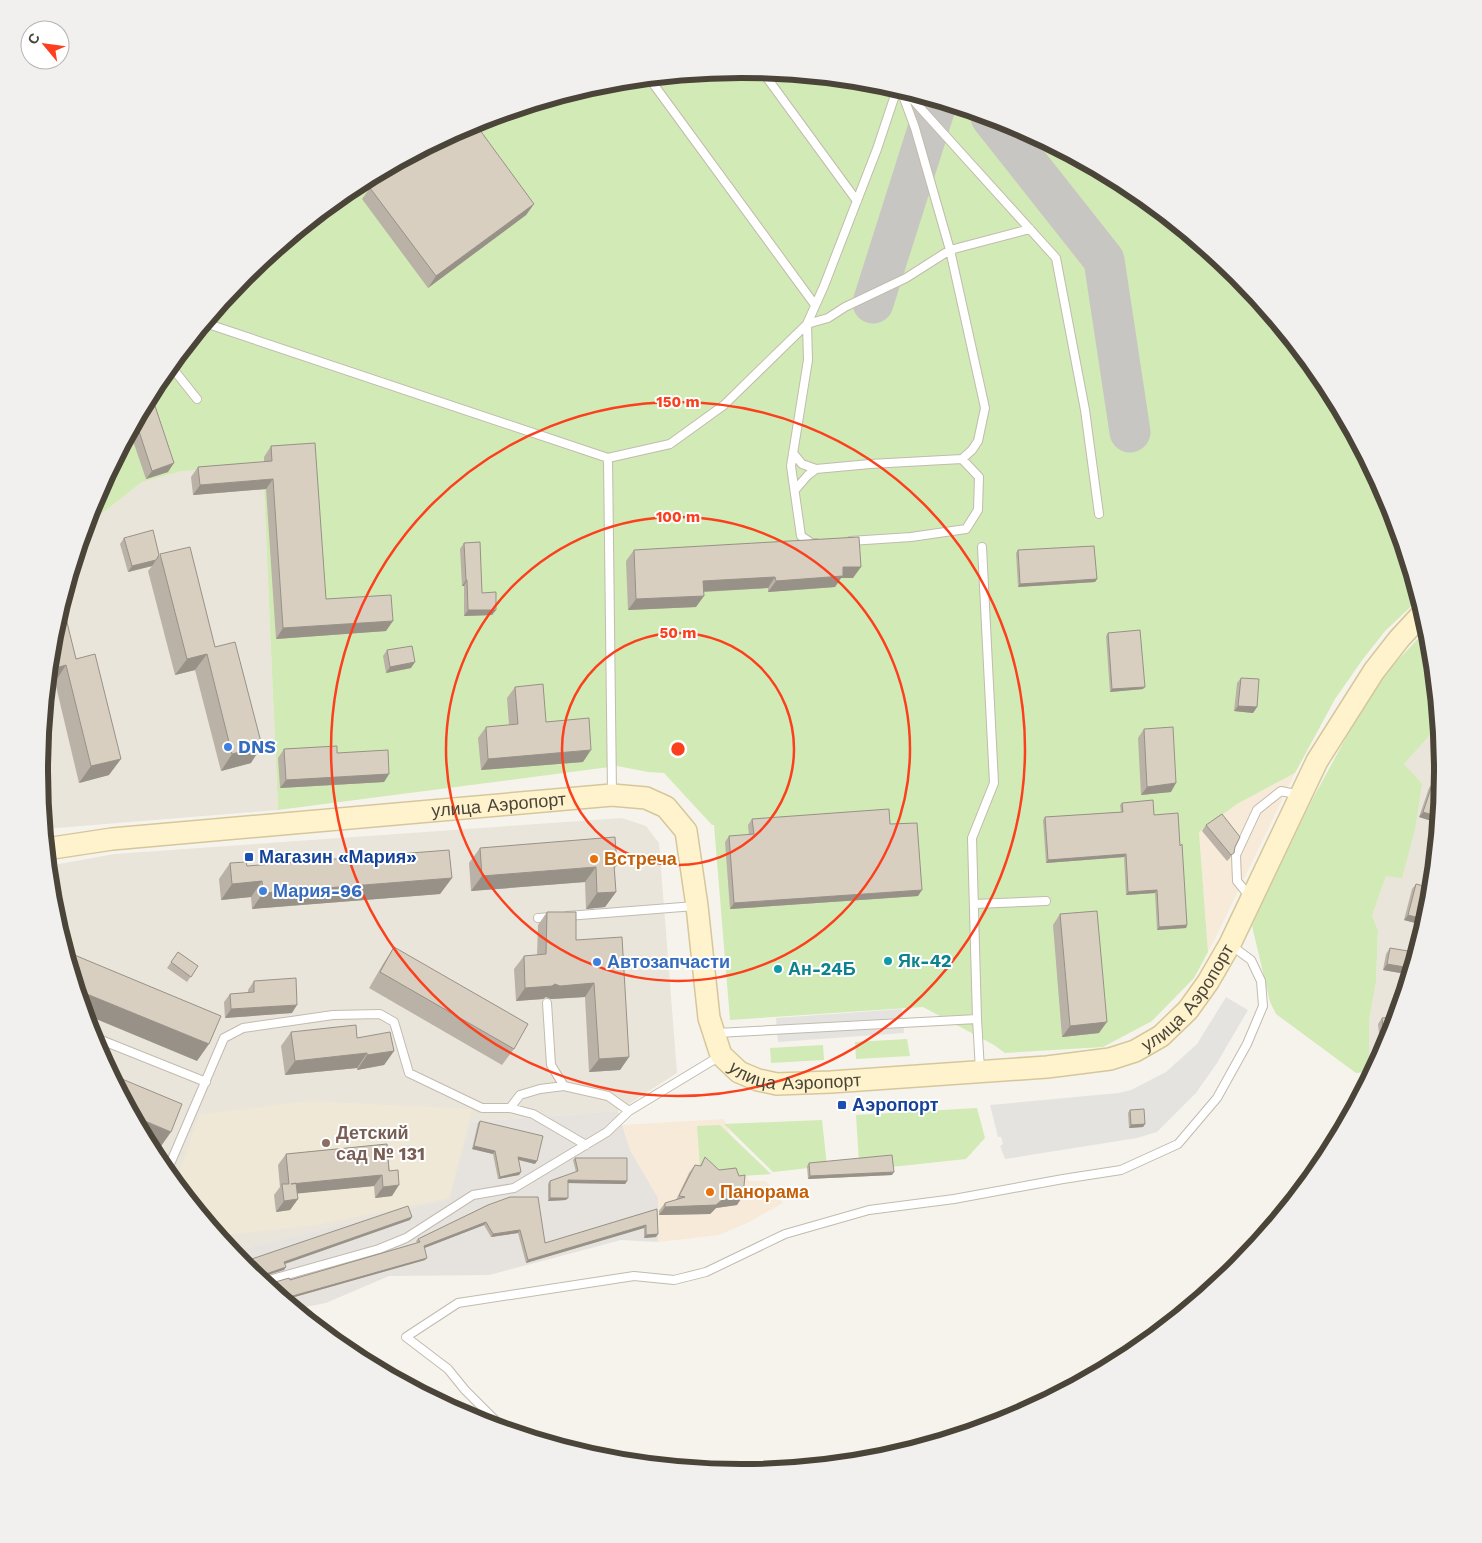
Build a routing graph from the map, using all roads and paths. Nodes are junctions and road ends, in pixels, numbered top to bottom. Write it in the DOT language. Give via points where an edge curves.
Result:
graph roads {
  1 [pos="768,79"];
  2 [pos="653,84"];
  3 [pos="895,96"];
  4 [pos="904,98"];
  5 [pos="913,100"];
  6 [pos="857,201"];
  7 [pos="1030,229"];
  8 [pos="950,250"];
  9 [pos="815,305"];
  10 [pos="807,324"];
  11 [pos="210,326"];
  12 [pos="175,371"];
  13 [pos="197,399"];
  14 [pos="794,453"];
  15 [pos="608,458"];
  16 [pos="962,459"];
  17 [pos="816,469"];
  18 [pos="795,490"];
  19 [pos="1099,514"];
  20 [pos="843,542"];
  21 [pos="823,543"];
  22 [pos="982,547"];
  23 [pos="1417,619"];
  24 [pos="612,795"];
  25 [pos="1300,795"];
  26 [pos="52,848"];
  27 [pos="1252,899"];
  28 [pos="1046,901"];
  29 [pos="974,904"];
  30 [pos="697,906"];
  31 [pos="538,918"];
  32 [pos="1230,944"];
  33 [pos="547,1003"];
  34 [pos="977,1019"];
  35 [pos="713,1034"];
  36 [pos="101,1040"];
  37 [pos="721,1055"];
  38 [pos="980,1072"];
  39 [pos="206,1082"];
  40 [pos="564,1086"];
  41 [pos="510,1108"];
  42 [pos="629,1111"];
  43 [pos="586,1145"];
  44 [pos="170,1165"];
  45 [pos="270,1280"];
  46 [pos="493,1419"];
  1 -- 6 [label="lane"];
  2 -- 9 [label="lane"];
  3 -- 6 [label="lane"];
  4 -- 8 [label="lane"];
  5 -- 7 [label="lane"];
  6 -- 9 [label="lane"];
  7 -- 8 [label="lane"];
  7 -- 19 [label="lane" via="1056,258 1085,410"];
  8 -- 10 [label="lane" via="906,278 828,318"];
  8 -- 16 [label="lane" via="985,408 978,441"];
  9 -- 10 [label="lane"];
  10 -- 14 [label="lane" via="808,360"];
  10 -- 15 [label="lane" via="724,404 670,444"];
  11 -- 15 [label="lane"];
  12 -- 13 [label="lane"];
  14 -- 17 [label="lane" via="802,464"];
  14 -- 18 [label="lane" via="791,466"];
  15 -- 24 [label="lane"];
  16 -- 17 [label="lane"];
  16 -- 20 [label="lane" via="979,477 978,510 966,529"];
  17 -- 18 [label="lane"];
  18 -- 21 [label="lane" via="802,536 813,544"];
  22 -- 29 [label="lane" via="994,783 972,838"];
  23 -- 25 [label="main road, улица Аэропорт" via="1374,671 1317,761"];
  24 -- 26 [label="main road, улица Аэропорт" via="112,839"];
  24 -- 30 [label="main road, улица Аэропорт" via="646,798 666,806 686,831"];
  25 -- 27 [label="main road, улица Аэропорт"];
  25 -- 27 [label="lane" via="1280,791 1257,810 1236,855 1237,881"];
  27 -- 32 [label="main road, улица Аэропорт"];
  28 -- 29 [label="lane"];
  29 -- 34 [label="lane"];
  30 -- 31 [label="lane"];
  30 -- 35 [label="main road, улица Аэропорт"];
  32 -- 38 [label="main road, улица Аэропорт" via="1188,1010 1160,1036 1135,1051 1095,1062"];
  32 -- 46 [label="lane" via="1251,960 1261,981 1263,1006 1247,1044 1217,1098 1178,1144 1121,1170 869,1210 785,1234 706,1272 674,1280 634,1276 458,1302 406,1337 448,1369"];
  33 -- 40 [label="lane" via="551,1065"];
  34 -- 35 [label="lane"];
  34 -- 38 [label="lane"];
  35 -- 37 [label="main road, улица Аэропорт"];
  36 -- 39 [label="lane"];
  37 -- 38 [label="main road, улица Аэропорт" via="740,1072 778,1084"];
  37 -- 42 [label="lane"];
  39 -- 41 [label="lane" via="224,1038 244,1028 333,1015 380,1014 394,1022 409,1074 482,1108"];
  39 -- 44 [label="lane"];
  40 -- 41 [label="lane" via="520,1095"];
  40 -- 42 [label="lane" via="608,1096"];
  41 -- 43 [label="lane" via="534,1114"];
  42 -- 43 [label="lane" via="607,1132"];
  43 -- 45 [label="lane" via="514,1188 473,1195 406,1238 379,1249"];
}
